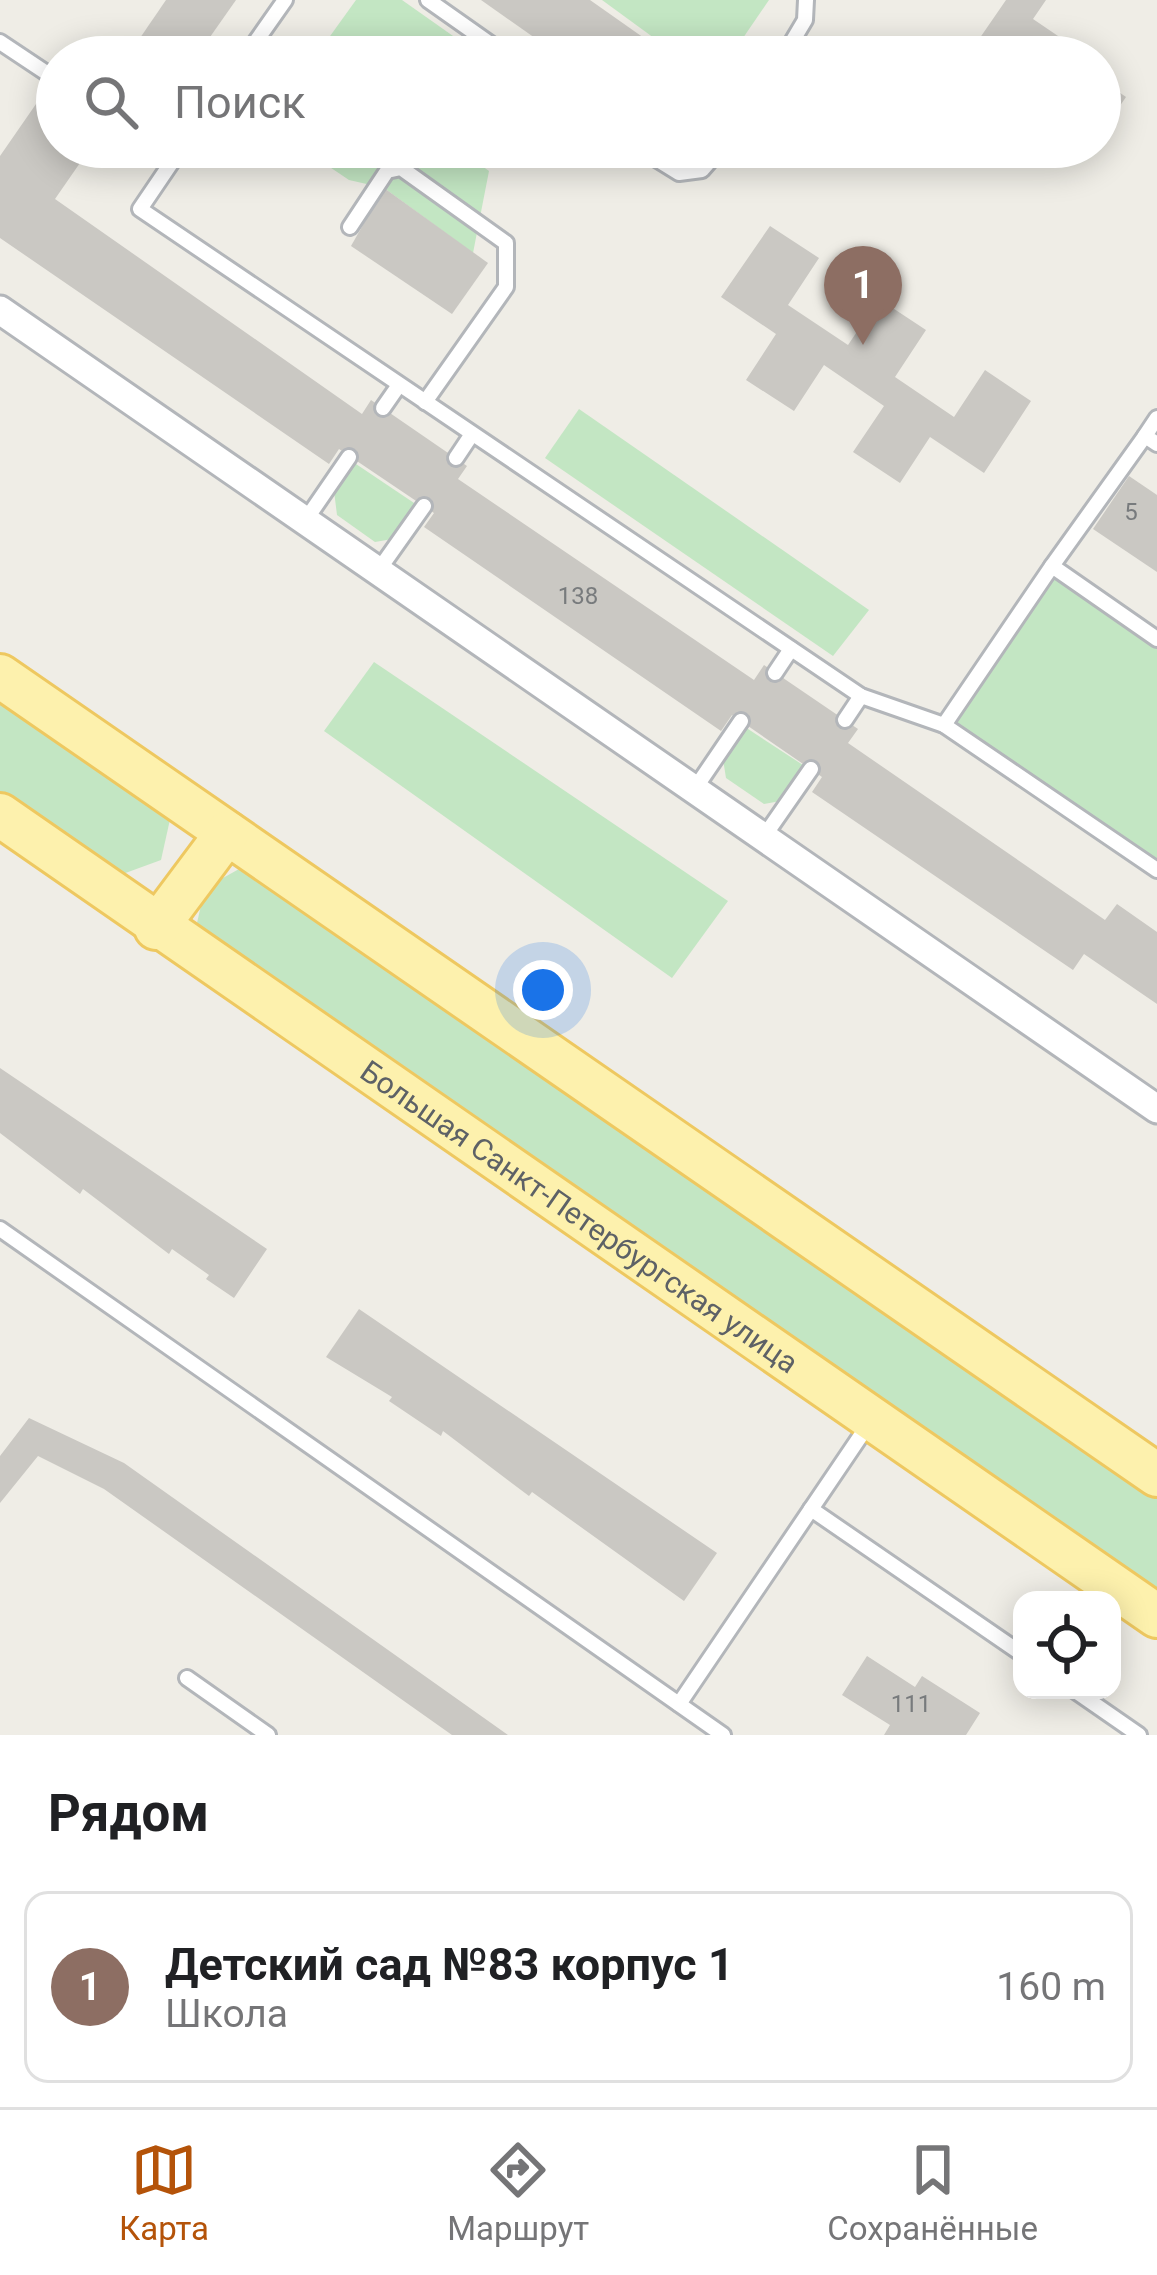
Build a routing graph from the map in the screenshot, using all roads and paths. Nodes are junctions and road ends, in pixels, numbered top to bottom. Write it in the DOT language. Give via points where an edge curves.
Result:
graph roads {
  1 [pos="285,0"];
  2 [pos="428,0"];
  3 [pos="806,0"];
  4 [pos="260,36"];
  5 [pos="479,36"];
  6 [pos="796,36"];
  7 [pos="0,42"];
  8 [pos="36,66"];
  9 [pos="168,168"];
  10 [pos="671,168"];
  11 [pos="704,168"];
  12 [pos="350,227"];
  13 [pos="0,310"];
  14 [pos="399,385"];
  15 [pos="425,402"];
  16 [pos="382,408"];
  17 [pos="1157,418"];
  18 [pos="472,434"];
  19 [pos="1151,440"];
  20 [pos="349,457"];
  21 [pos="456,458"];
  22 [pos="424,506"];
  23 [pos="305,521"];
  24 [pos="1052,566"];
  25 [pos="378,571"];
  26 [pos="1157,638"];
  27 [pos="790,649"];
  28 [pos="775,673"];
  29 [pos="0,676"];
  30 [pos="861,696"];
  31 [pos="845,720"];
  32 [pos="741,722"];
  33 [pos="944,725"];
  34 [pos="811,769"];
  35 [pos="694,790"];
  36 [pos="0,815"];
  37 [pos="227,833"];
  38 [pos="763,838"];
  39 [pos="1157,870"];
  40 [pos="156,928"];
  41 [pos="1157,1109"];
  42 [pos="0,1229"];
  43 [pos="871,1420"];
  44 [pos="1157,1475"];
  45 [pos="811,1509"];
  46 [pos="1157,1616"];
  47 [pos="1013,1648"];
  48 [pos="187,1678"];
  49 [pos="1087,1699"];
  50 [pos="679,1704"];
  51 [pos="268,1735"];
  52 [pos="723,1735"];
  53 [pos="1139,1735"];
  1 -- 4 [label="lane"];
  2 -- 5 [label="lane"];
  3 -- 6 [label="lane"];
  7 -- 8 [label="lane"];
  9 -- 14 [label="lane" via="140,209"];
  10 -- 11 [label="lane"];
  12 -- 15 [label="lane" via="388,171 400,168 506,243 506,287"];
  13 -- 23 [label="street"];
  14 -- 15 [label="lane"];
  14 -- 16 [label="lane"];
  15 -- 18 [label="lane"];
  17 -- 19 [label="lane"];
  18 -- 21 [label="lane"];
  18 -- 27 [label="lane"];
  19 -- 24 [label="lane"];
  20 -- 23 [label="lane"];
  22 -- 25 [label="lane"];
  23 -- 25 [label="street"];
  24 -- 26 [label="lane"];
  24 -- 33 [label="lane"];
  25 -- 35 [label="street"];
  27 -- 28 [label="lane"];
  27 -- 30 [label="lane"];
  29 -- 37 [label="main road"];
  30 -- 31 [label="lane"];
  30 -- 33 [label="lane"];
  32 -- 35 [label="lane"];
  33 -- 39 [label="lane"];
  34 -- 38 [label="lane"];
  35 -- 38 [label="street"];
  36 -- 40 [label="main road, Большая Санкт-Петербургская улица"];
  37 -- 40 [label="main road"];
  37 -- 44 [label="main road"];
  38 -- 41 [label="street"];
  40 -- 43 [label="main road, Большая Санкт-Петербургская улица"];
  42 -- 50 [label="lane"];
  43 -- 45 [label="lane"];
  43 -- 46 [label="main road, Большая Санкт-Петербургская улица"];
  45 -- 47 [label="lane"];
  45 -- 50 [label="lane"];
  48 -- 51 [label="lane"];
  49 -- 53 [label="lane"];
  50 -- 52 [label="lane"];
}
